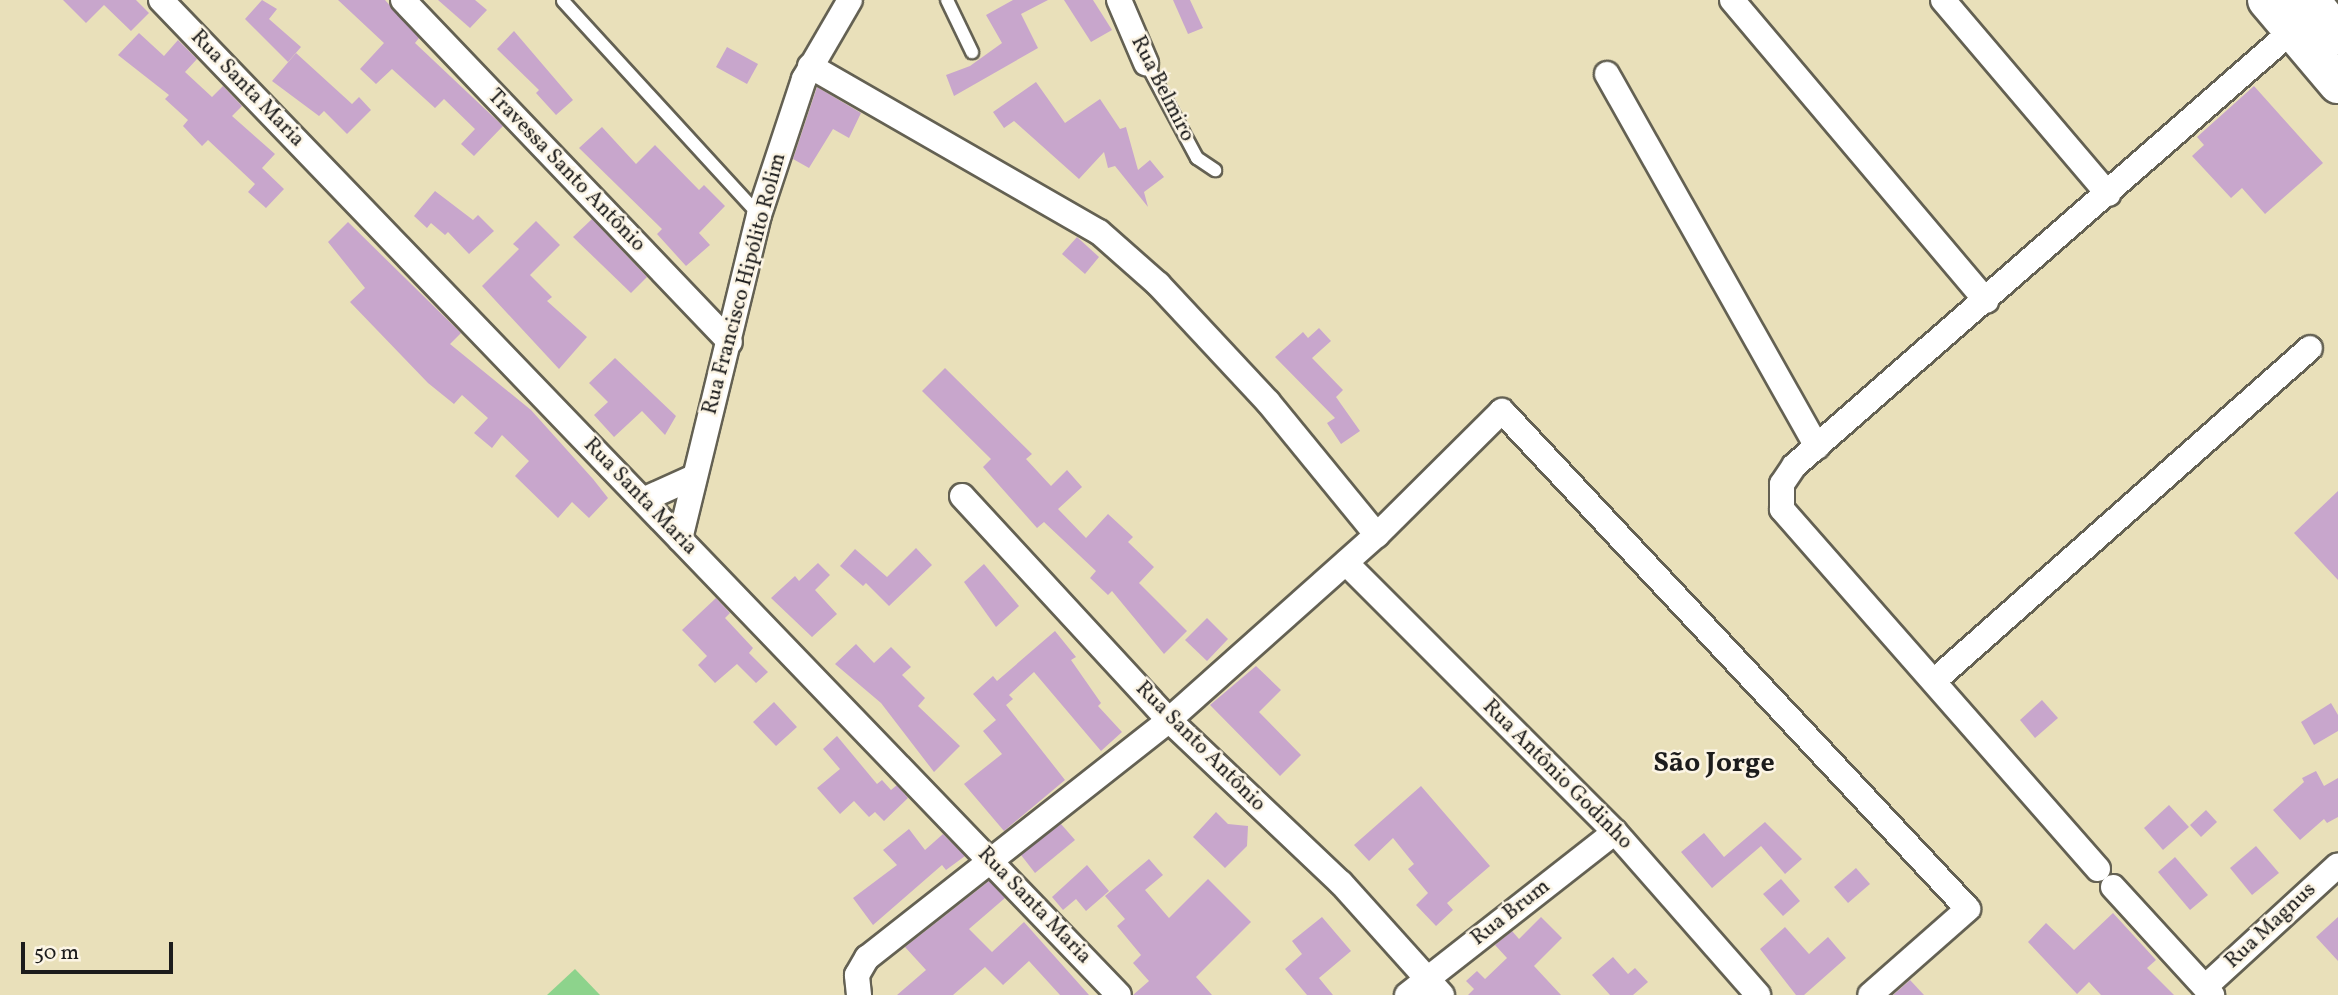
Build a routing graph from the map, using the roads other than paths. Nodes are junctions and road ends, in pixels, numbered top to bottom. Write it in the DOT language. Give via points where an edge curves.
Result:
graph roads {
  1 [pos="161,0"];
  2 [pos="403,0"];
  3 [pos="947,0"];
  4 [pos="1119,0"];
  5 [pos="1732,0"];
  6 [pos="1943,0"];
  7 [pos="2267,0"];
  8 [pos="563,1"];
  9 [pos="846,1"];
  10 [pos="2302,14"];
  11 [pos="2338,35"];
  12 [pos="972,52"];
  13 [pos="1146,63"];
  14 [pos="810,66"];
  15 [pos="1607,74"];
  16 [pos="2338,84"];
  17 [pos="1215,170"];
  18 [pos="2108,194"];
  19 [pos="759,215"];
  20 [pos="1986,301"];
  21 [pos="730,342"];
  22 [pos="2310,348"];
  23 [pos="1817,447"];
  24 [pos="694,477"];
  25 [pos="962,496"];
  26 [pos="643,500"];
  27 [pos="1377,535"];
  28 [pos="680,539"];
  29 [pos="1346,563"];
  30 [pos="1934,681"];
  31 [pos="1169,720"];
  32 [pos="1615,832"];
  33 [pos="989,859"];
  34 [pos="2338,865"];
  35 [pos="858,985"];
  36 [pos="1434,987"];
  37 [pos="2208,991"];
  38 [pos="1119,995"];
  39 [pos="1407,995"];
  40 [pos="1758,995"];
  41 [pos="1870,995"];
  1 -- 26 [label="street, Rua Santa Maria"];
  2 -- 21 [label="street, Travessa Santo Antônio"];
  3 -- 12 [label="lane"];
  4 -- 13 [label="street, Rua Belmiro"];
  5 -- 20 [label="street"];
  6 -- 18 [label="street"];
  7 -- 10 [label="main road"];
  8 -- 19 [label="lane"];
  9 -- 14 [label="street, Rua Francisco Hipólito Rolim"];
  10 -- 11 [label="main road"];
  10 -- 16 [label="main road"];
  10 -- 18 [label="street"];
  13 -- 17 [label="lane, Rua Belmiro" via="1197,158"];
  14 -- 19 [label="street, Rua Francisco Hipólito Rolim"];
  14 -- 27 [label="street" via="1099,232 1157,284 1268,402"];
  15 -- 23 [label="street"];
  18 -- 20 [label="street"];
  19 -- 21 [label="street, Rua Francisco Hipólito Rolim"];
  20 -- 23 [label="street"];
  21 -- 24 [label="street, Rua Francisco Hipólito Rolim"];
  22 -- 30 [label="street"];
  23 -- 30 [label="street" via="1782,484 1782,509"];
  24 -- 26 [label="street"];
  24 -- 28 [label="street, Rua Francisco Hipólito Rolim"];
  25 -- 31 [label="street, Rua Santo Antônio"];
  26 -- 28 [label="street, Rua Santa Maria"];
  27 -- 29 [label="street"];
  27 -- 41 [label="street" via="1502,411 1968,909"];
  28 -- 33 [label="street, Rua Santa Maria"];
  29 -- 31 [label="street"];
  29 -- 32 [label="street, Rua Antônio Godinho"];
  30 -- 37 [label="street"];
  31 -- 33 [label="street"];
  31 -- 36 [label="street, Rua Santo Antônio" via="1341,883"];
  32 -- 36 [label="street, Rua Brum"];
  32 -- 40 [label="street, Rua Antônio Godinho"];
  33 -- 35 [label="street" via="867,958"];
  33 -- 38 [label="street, Rua Santa Maria"];
  34 -- 37 [label="street, Rua Magnus"];
  36 -- 39 [label="street, Rua Brum"];
}
